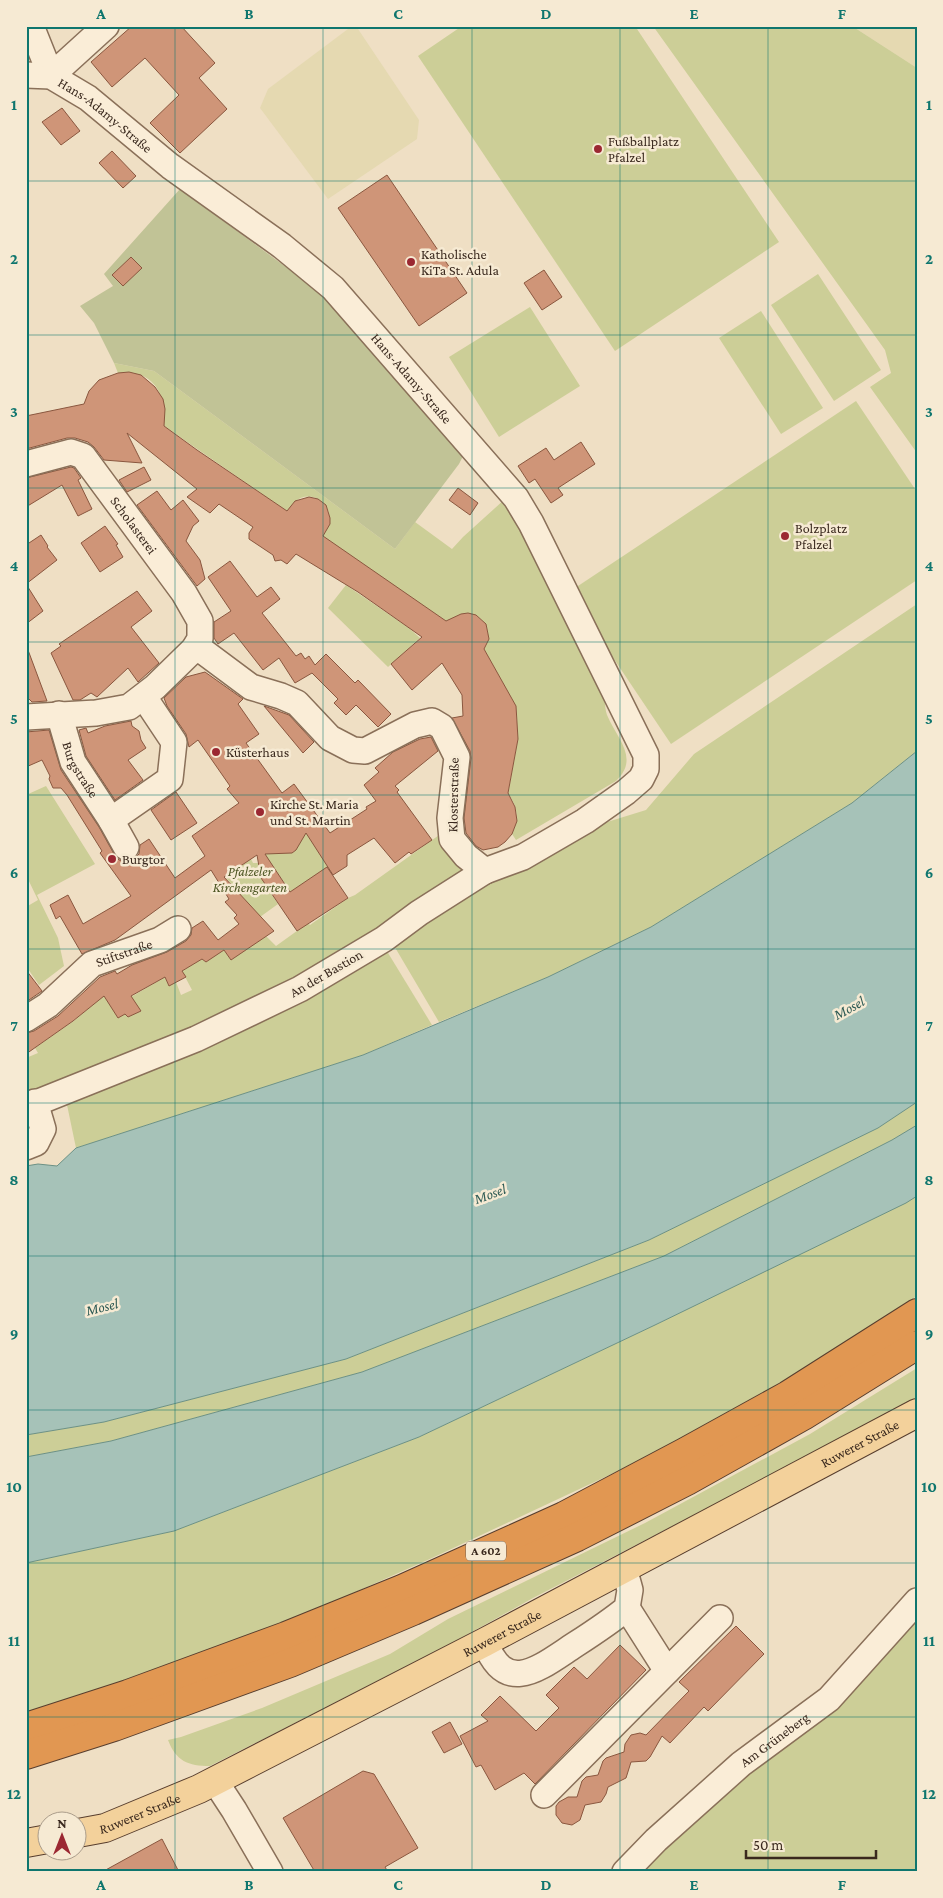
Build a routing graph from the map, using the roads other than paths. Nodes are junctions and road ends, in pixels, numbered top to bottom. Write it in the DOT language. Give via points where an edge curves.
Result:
graph roads {
  1 [pos="31,26"];
  2 [pos="106,26"];
  3 [pos="26,75"];
  4 [pos="51,76"];
  5 [pos="26,464"];
  6 [pos="194,649"];
  7 [pos="144,697"];
  8 [pos="59,714"];
  9 [pos="26,717"];
  10 [pos="641,779"];
  11 [pos="111,820"];
  12 [pos="126,847"];
  13 [pos="485,871"];
  14 [pos="178,929"];
  15 [pos="26,1019"];
  16 [pos="31,1105"];
  17 [pos="26,1147"];
  18 [pos="917,1313"];
  19 [pos="917,1345"];
  20 [pos="917,1413"];
  21 [pos="624,1568"];
  22 [pos="917,1601"];
  23 [pos="627,1608"];
  24 [pos="720,1618"];
  25 [pos="485,1642"];
  26 [pos="667,1671"];
  27 [pos="26,1727"];
  28 [pos="26,1755"];
  29 [pos="215,1781"];
  30 [pos="544,1795"];
  31 [pos="88,1831"];
  32 [pos="270,1872"];
  33 [pos="625,1872"];
  1 -- 4 [label="street"];
  2 -- 4 [label="street"];
  3 -- 4 [label="street"];
  4 -- 10 [label="street, Hans-Adamy-Straße" via="88,98 170,166 282,246 333,288 516,498 646,756 646,769"];
  5 -- 6 [label="street, Scholasterei" via="72,452 83,456 184,594 200,621 200,639"];
  6 -- 7 [label="street"];
  6 -- 13 [label="street, Klosterstraße" via="204,652 251,687 296,703 330,738 353,750 365,751 414,725 432,721 442,728 457,757 450,818 452,839"];
  7 -- 8 [label="street" via="129,707 115,710"];
  7 -- 11 [label="street" via="174,742 170,779"];
  8 -- 9 [label="street"];
  8 -- 11 [label="street, Burgstraße" via="73,762"];
  10 -- 13 [label="street, An der Bastion" via="581,823 524,857"];
  11 -- 12 [label="street, Burgstraße"];
  13 -- 16 [label="street, An der Bastion" via="384,939 300,989 196,1039"];
  14 -- 15 [label="street, Stiftstraße" via="160,940 92,964 48,1005"];
  16 -- 17 [label="street, An der Bastion" via="43,1129 36,1143"];
  18 -- 27 [label="highway, A 602" via="788,1395 564,1516 402,1589 286,1636 128,1694"];
  19 -- 28 [label="highway, A 602" via="803,1416 687,1481 577,1537 290,1663 114,1727"];
  20 -- 21 [label="main road, Ruwerer Straße"];
  21 -- 23 [label="street" via="630,1590"];
  21 -- 25 [label="main road, Ruwerer Straße"];
  22 -- 33 [label="street, Am Grüneberg" via="829,1699 740,1764"];
  23 -- 25 [label="street" via="535,1671 519,1674 505,1671 491,1659"];
  23 -- 26 [label="street"];
  24 -- 26 [label="street"];
  25 -- 29 [label="main road, Ruwerer Straße"];
  26 -- 30 [label="street"];
  29 -- 31 [label="main road, Ruwerer Straße" via="105,1828"];
  29 -- 32 [label="street"];
}
